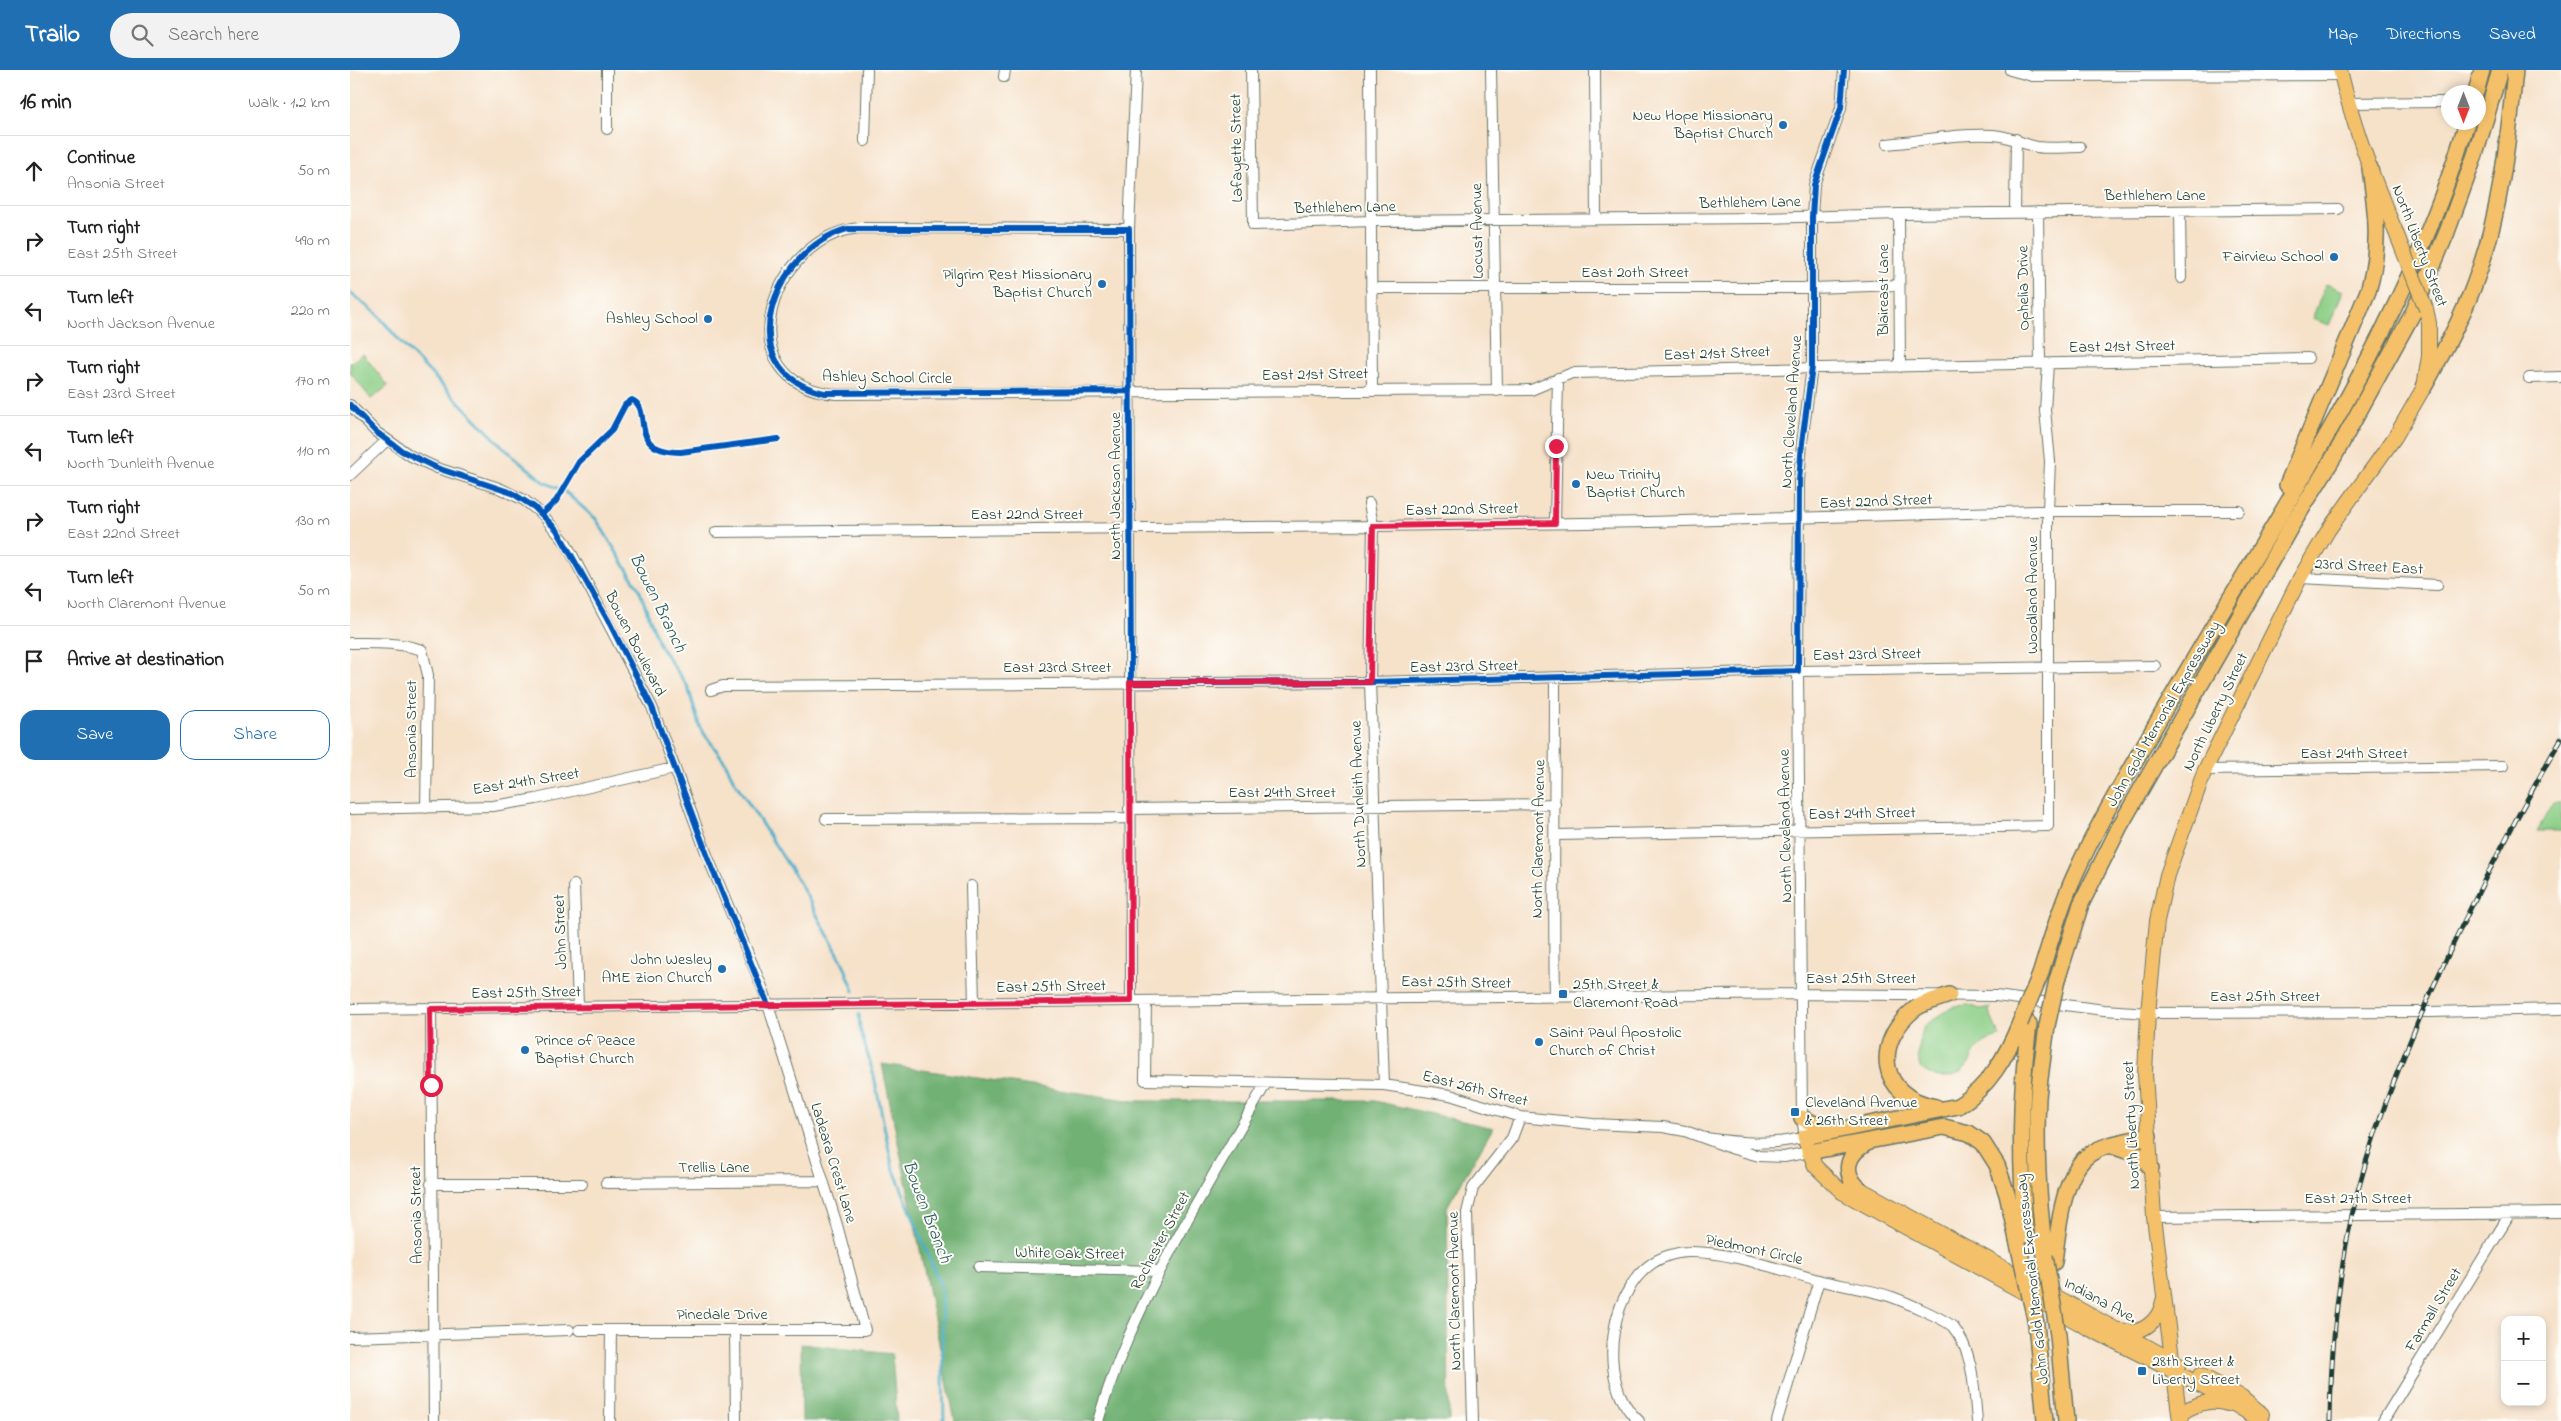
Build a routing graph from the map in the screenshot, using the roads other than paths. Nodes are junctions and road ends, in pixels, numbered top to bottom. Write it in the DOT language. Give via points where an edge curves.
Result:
graph roads {
  1 [pos="607,70"];
  2 [pos="867,70"];
  3 [pos="1136,70"];
  4 [pos="1251,70"];
  5 [pos="1370,70"];
  6 [pos="1491,70"];
  7 [pos="1595,70"];
  8 [pos="1844,70"];
  9 [pos="2010,70"];
  10 [pos="2482,70"];
  11 [pos="2500,70"];
  12 [pos="2515,70"];
  13 [pos="2341,73"];
  14 [pos="2478,85"];
  15 [pos="2441,102"];
  16 [pos="2348,103"];
  17 [pos="607,129"];
  18 [pos="2465,130"];
  19 [pos="2016,139"];
  20 [pos="865,141"];
  21 [pos="1887,144"];
  22 [pos="2080,147"];
  23 [pos="2370,168"];
  24 [pos="2338,209"];
  25 [pos="2180,211"];
  26 [pos="2038,212"];
  27 [pos="2015,213"];
  28 [pos="1899,214"];
  29 [pos="1812,217"];
  30 [pos="1596,219"];
  31 [pos="1492,220"];
  32 [pos="1371,222"];
  33 [pos="1253,225"];
  34 [pos="1129,229"];
  35 [pos="2181,278"];
  36 [pos="1899,285"];
  37 [pos="1371,288"];
  38 [pos="1812,288"];
  39 [pos="1493,289"];
  40 [pos="2308,358"];
  41 [pos="2044,364"];
  42 [pos="1900,366"];
  43 [pos="1812,367"];
  44 [pos="1558,378"];
  45 [pos="2529,378"];
  46 [pos="2561,378"];
  47 [pos="2424,387"];
  48 [pos="1372,390"];
  49 [pos="1130,391"];
  50 [pos="1497,391"];
  51 [pos="350,405"];
  52 [pos="386,441"];
  53 [pos="350,475"];
  54 [pos="1369,502"];
  55 [pos="2048,511"];
  56 [pos="2239,511"];
  57 [pos="1799,518"];
  58 [pos="1555,523"];
  59 [pos="1373,526"];
  60 [pos="1130,529"];
  61 [pos="716,532"];
  62 [pos="2263,542"];
  63 [pos="2300,578"];
  64 [pos="2437,585"];
  65 [pos="350,643"];
  66 [pos="2155,666"];
  67 [pos="2048,667"];
  68 [pos="1798,671"];
  69 [pos="1555,679"];
  70 [pos="1370,682"];
  71 [pos="1130,683"];
  72 [pos="711,690"];
  73 [pos="2503,766"];
  74 [pos="674,768"];
  75 [pos="2206,770"];
  76 [pos="1556,804"];
  77 [pos="1374,807"];
  78 [pos="426,808"];
  79 [pos="350,809"];
  80 [pos="1129,813"];
  81 [pos="826,819"];
  82 [pos="2048,826"];
  83 [pos="1802,830"];
  84 [pos="1556,835"];
  85 [pos="574,885"];
  86 [pos="971,886"];
  87 [pos="1802,994"];
  88 [pos="1949,995"];
  89 [pos="1380,997"];
  90 [pos="1555,998"];
  91 [pos="1131,1001"];
  92 [pos="1146,1001"];
  93 [pos="974,1003"];
  94 [pos="768,1005"];
  95 [pos="578,1008"];
  96 [pos="350,1009"];
  97 [pos="430,1009"];
  98 [pos="2561,1009"];
  99 [pos="2148,1013"];
  100 [pos="2025,1024"];
  101 [pos="1266,1083"];
  102 [pos="1384,1085"];
  103 [pos="1942,1108"];
  104 [pos="1520,1117"];
  105 [pos="1802,1118"];
  106 [pos="1848,1128"];
  107 [pos="2149,1136"];
  108 [pos="1805,1137"];
  109 [pos="1706,1138"];
  110 [pos="1870,1142"];
  111 [pos="2111,1145"];
  112 [pos="1809,1152"];
  113 [pos="2151,1168"];
  114 [pos="822,1180"];
  115 [pos="606,1183"];
  116 [pos="431,1184"];
  117 [pos="582,1184"];
  118 [pos="1860,1189"];
  119 [pos="2561,1213"];
  120 [pos="2510,1214"];
  121 [pos="2154,1217"];
  122 [pos="2022,1245"];
  123 [pos="2049,1259"];
  124 [pos="979,1267"];
  125 [pos="1160,1271"];
  126 [pos="1819,1280"];
  127 [pos="2164,1296"];
  128 [pos="2113,1328"];
  129 [pos="611,1330"];
  130 [pos="735,1330"];
  131 [pos="865,1330"];
  132 [pos="433,1336"];
  133 [pos="350,1338"];
  134 [pos="2174,1366"];
  135 [pos="2240,1408"];
  136 [pos="434,1421"];
  137 [pos="610,1421"];
  138 [pos="736,1421"];
  139 [pos="1098,1421"];
  140 [pos="1473,1421"];
  141 [pos="1638,1421"];
  142 [pos="1776,1421"];
  143 [pos="1977,1421"];
  144 [pos="2045,1421"];
  145 [pos="2066,1421"];
  146 [pos="2181,1421"];
  147 [pos="2262,1421"];
  148 [pos="2270,1421"];
  149 [pos="2383,1421"];
  1 -- 17 [label="street"];
  2 -- 20 [label="street"];
  3 -- 34 [label="street, North Jackson Avenue"];
  4 -- 33 [label="street, Lafayette Street"];
  5 -- 32 [label="street"];
  6 -- 31 [label="street, Locust Avenue"];
  7 -- 30 [label="street"];
  8 -- 29 [label="street, North Cleveland Avenue" via="1841,108 1814,185"];
  9 -- 13 [label="street" via="2032,76"];
  10 -- 14 [label="highway"];
  11 -- 123 [label="highway, John Gold Memorial Expressway, bridge" via="2475,155 2413,313 2335,455 2120,826 2081,904 2057,980 2047,1026 2038,1098 2038,1189"];
  12 -- 47 [label="highway" via="2505,167 2481,264 2455,331"];
  13 -- 16 [label="main road, North Liberty Street"];
  15 -- 16 [label="street"];
  16 -- 23 [label="main road, North Liberty Street"];
  18 -- 62 [label="highway, John Gold Memorial Expressway" via="2439,207 2398,303"];
  19 -- 21 [label="street" via="1994,135 1936,136 1924,141"];
  19 -- 22 [label="street" via="2038,147"];
  19 -- 27 [label="street"];
  23 -- 47 [label="main road, North Liberty Street, bridge" via="2426,309 2430,356"];
  23 -- 62 [label="highway" via="2377,224 2375,270"];
  24 -- 25 [label="street, Bethlehem Lane"];
  25 -- 26 [label="street, Bethlehem Lane"];
  25 -- 35 [label="street"];
  26 -- 27 [label="street, Bethlehem Lane"];
  26 -- 41 [label="street, Ophelia Drive"];
  27 -- 28 [label="street, Bethlehem Lane"];
  28 -- 29 [label="street, Bethlehem Lane"];
  28 -- 36 [label="street, Blaireast Lane"];
  29 -- 30 [label="street, Bethlehem Lane"];
  29 -- 38 [label="street, North Cleveland Avenue"];
  30 -- 31 [label="street, Bethlehem Lane"];
  31 -- 32 [label="street, Bethlehem Lane"];
  31 -- 39 [label="street, Locust Avenue"];
  32 -- 33 [label="street, Bethlehem Lane"];
  32 -- 37 [label="street"];
  34 -- 49 [label="street, North Jackson Avenue"];
  34 -- 49 [label="street, Ashley School Circle" via="860,228 840,231 810,250 789,273 772,304 768,333 774,358 789,376 802,386 824,393"];
  36 -- 38 [label="street, East 20th Street"];
  36 -- 42 [label="street, Blaireast Lane"];
  37 -- 39 [label="street, East 20th Street"];
  37 -- 48 [label="street"];
  38 -- 39 [label="street, East 20th Street"];
  38 -- 43 [label="street, North Cleveland Avenue"];
  39 -- 50 [label="street, Locust Avenue"];
  40 -- 41 [label="street, East 21st Street"];
  41 -- 42 [label="street, East 21st Street"];
  41 -- 55 [label="street, Woodland Avenue" via="2050,461"];
  42 -- 43 [label="street, East 21st Street"];
  43 -- 44 [label="street, East 21st Street" via="1572,373"];
  43 -- 57 [label="street, North Cleveland Avenue" via="1802,443"];
  44 -- 50 [label="street, East 21st Street" via="1531,390"];
  44 -- 58 [label="street"];
  45 -- 46 [label="street"];
  47 -- 63 [label="main road, North Liberty Street" via="2395,437 2329,529"];
  48 -- 49 [label="street, East 21st Street"];
  48 -- 50 [label="street, East 21st Street"];
  49 -- 60 [label="street, North Jackson Avenue"];
  51 -- 52 [label="street, Bowen Boulevard"];
  52 -- 53 [label="street"];
  52 -- 74 [label="street, Bowen Boulevard" via="437,468 512,493 534,507 557,530 638,679"];
  54 -- 59 [label="street, North Dunleith Avenue"];
  55 -- 56 [label="street, East 22nd Street"];
  55 -- 57 [label="street, East 22nd Street"];
  55 -- 67 [label="street, Woodland Avenue"];
  57 -- 58 [label="street, East 22nd Street"];
  57 -- 68 [label="street, North Cleveland Avenue"];
  58 -- 59 [label="street, East 22nd Street"];
  59 -- 60 [label="street, East 22nd Street"];
  59 -- 70 [label="street, North Dunleith Avenue"];
  60 -- 61 [label="street, East 22nd Street"];
  60 -- 71 [label="street, North Jackson Avenue"];
  62 -- 100 [label="highway, John Gold Memorial Expressway, bridge" via="2072,880"];
  63 -- 64 [label="street, 23rd Street East"];
  63 -- 75 [label="main road, North Liberty Street"];
  65 -- 78 [label="street, Ansonia Street" via="389,643 422,650 428,675"];
  66 -- 67 [label="street, East 23rd Street"];
  67 -- 68 [label="street, East 23rd Street"];
  67 -- 82 [label="street, Woodland Avenue"];
  68 -- 69 [label="street, East 23rd Street"];
  68 -- 83 [label="street, North Cleveland Avenue"];
  69 -- 70 [label="street, East 23rd Street"];
  69 -- 76 [label="street, North Claremont Avenue"];
  70 -- 71 [label="street, East 23rd Street"];
  70 -- 77 [label="street, North Dunleith Avenue"];
  71 -- 72 [label="street, East 23rd Street" via="723,686"];
  71 -- 80 [label="street, North Jackson Avenue"];
  73 -- 75 [label="street, East 24th Street"];
  74 -- 78 [label="street, East 24th Street" via="493,806"];
  74 -- 94 [label="street, Bowen Boulevard"];
  75 -- 99 [label="main road, North Liberty Street" via="2167,875 2158,921"];
  76 -- 77 [label="street, East 24th Street"];
  76 -- 84 [label="street, North Claremont Avenue"];
  77 -- 80 [label="street, East 24th Street"];
  77 -- 89 [label="street, North Dunleith Avenue"];
  78 -- 79 [label="street, East 24th Street"];
  80 -- 81 [label="street, East 24th Street"];
  80 -- 91 [label="street, North Jackson Avenue"];
  82 -- 83 [label="street, East 24th Street"];
  83 -- 84 [label="street, East 24th Street"];
  83 -- 87 [label="street, North Cleveland Avenue"];
  84 -- 90 [label="street, North Claremont Avenue" via="1553,915"];
  85 -- 95 [label="street, John Street"];
  86 -- 93 [label="street"];
  87 -- 88 [label="street, East 25th Street"];
  87 -- 90 [label="street, East 25th Street"];
  87 -- 105 [label="street, North Cleveland Avenue"];
  88 -- 99 [label="street, East 25th Street" via="1996,996"];
  88 -- 103 [label="highway" via="1918,1007 1898,1027 1889,1044 1890,1074 1902,1094 1919,1104"];
  89 -- 90 [label="street, East 25th Street"];
  89 -- 92 [label="street, East 25th Street"];
  89 -- 102 [label="street, North Dunleith Avenue"];
  91 -- 92 [label="street, East 25th Street"];
  91 -- 93 [label="street, East 25th Street"];
  92 -- 101 [label="street, East 26th Street" via="1145,1080"];
  93 -- 94 [label="street, East 25th Street"];
  94 -- 95 [label="street, East 25th Street"];
  94 -- 114 [label="street, Ladeara Crest Lane"];
  95 -- 97 [label="street, East 25th Street"];
  96 -- 97 [label="street, East 25th Street"];
  97 -- 116 [label="street, Ansonia Street"];
  98 -- 99 [label="street, East 25th Street"];
  99 -- 107 [label="main road, North Liberty Street" via="2145,1073"];
  100 -- 103 [label="highway" via="1981,1089 1958,1106"];
  100 -- 122 [label="highway, John Gold Memorial Expressway" via="2020,1132"];
  101 -- 102 [label="street, East 26th Street"];
  101 -- 125 [label="street, Rochester Street"];
  102 -- 104 [label="street, East 26th Street" via="1450,1095"];
  103 -- 106 [label="highway"];
  104 -- 109 [label="street, East 26th Street" via="1663,1127"];
  104 -- 140 [label="street, North Claremont Avenue" via="1512,1138 1473,1188 1467,1213"];
  105 -- 106 [label="highway" via="1832,1129"];
  105 -- 108 [label="street, North Cleveland Avenue"];
  106 -- 108 [label="highway"];
  107 -- 111 [label="highway"];
  107 -- 113 [label="main road, North Liberty Street"];
  108 -- 109 [label="street" via="1770,1144"];
  108 -- 112 [label="main road, Indiana Ave."];
  109 -- 112 [label="street" via="1759,1156 1784,1157"];
  110 -- 112 [label="highway"];
  110 -- 118 [label="highway" via="1849,1160 1848,1174"];
  110 -- 122 [label="highway" via="1944,1127 1976,1137 1997,1165"];
  111 -- 113 [label="highway" via="2141,1156"];
  111 -- 123 [label="highway" via="2089,1155 2078,1166"];
  112 -- 118 [label="main road, Indiana Ave." via="1838,1178"];
  112 -- 134 [label="main road, Indiana Ave." via="1821,1173 1842,1192 2088,1328"];
  113 -- 121 [label="main road, North Liberty Street"];
  114 -- 115 [label="street, Trellis Lane"];
  114 -- 131 [label="street, Ladeara Crest Lane"];
  116 -- 117 [label="street"];
  116 -- 132 [label="street, Ansonia Street"];
  118 -- 128 [label="main road, Indiana Ave."];
  119 -- 120 [label="street, East 27th Street"];
  120 -- 121 [label="street, East 27th Street"];
  120 -- 149 [label="street, Farmall Street"];
  121 -- 127 [label="main road, North Liberty Street"];
  122 -- 144 [label="highway, John Gold Memorial Expressway, bridge" via="2036,1323"];
  123 -- 145 [label="highway, John Gold Memorial Expressway, bridge"];
  124 -- 125 [label="street, White Oak Street"];
  125 -- 139 [label="street, Rochester Street" via="1118,1358"];
  126 -- 141 [label="street, Piedmont Circle" via="1719,1255 1688,1252 1667,1256 1648,1267 1636,1280 1620,1311 1611,1353 1617,1392"];
  126 -- 142 [label="street, Piedmont Circle"];
  126 -- 143 [label="street, Piedmont Circle" via="1892,1297 1952,1325 1966,1348"];
  127 -- 128 [label="main road" via="2160,1314 2147,1326 2127,1332"];
  127 -- 134 [label="main road, North Liberty Street"];
  128 -- 134 [label="main road, Indiana Ave."];
  129 -- 130 [label="street, Pinedale Drive"];
  129 -- 132 [label="street, Pinedale Drive"];
  129 -- 137 [label="street"];
  130 -- 131 [label="street, Pinedale Drive"];
  130 -- 138 [label="street"];
  132 -- 133 [label="street"];
  132 -- 136 [label="street, Ansonia Street"];
  134 -- 135 [label="main road, Indiana Ave."];
  134 -- 146 [label="main road, North Liberty Street"];
  134 -- 148 [label="main road, Indiana Ave." via="2224,1386"];
  135 -- 146 [label="main road" via="2207,1402 2184,1411"];
  135 -- 147 [label="main road, Indiana Ave."];
}
